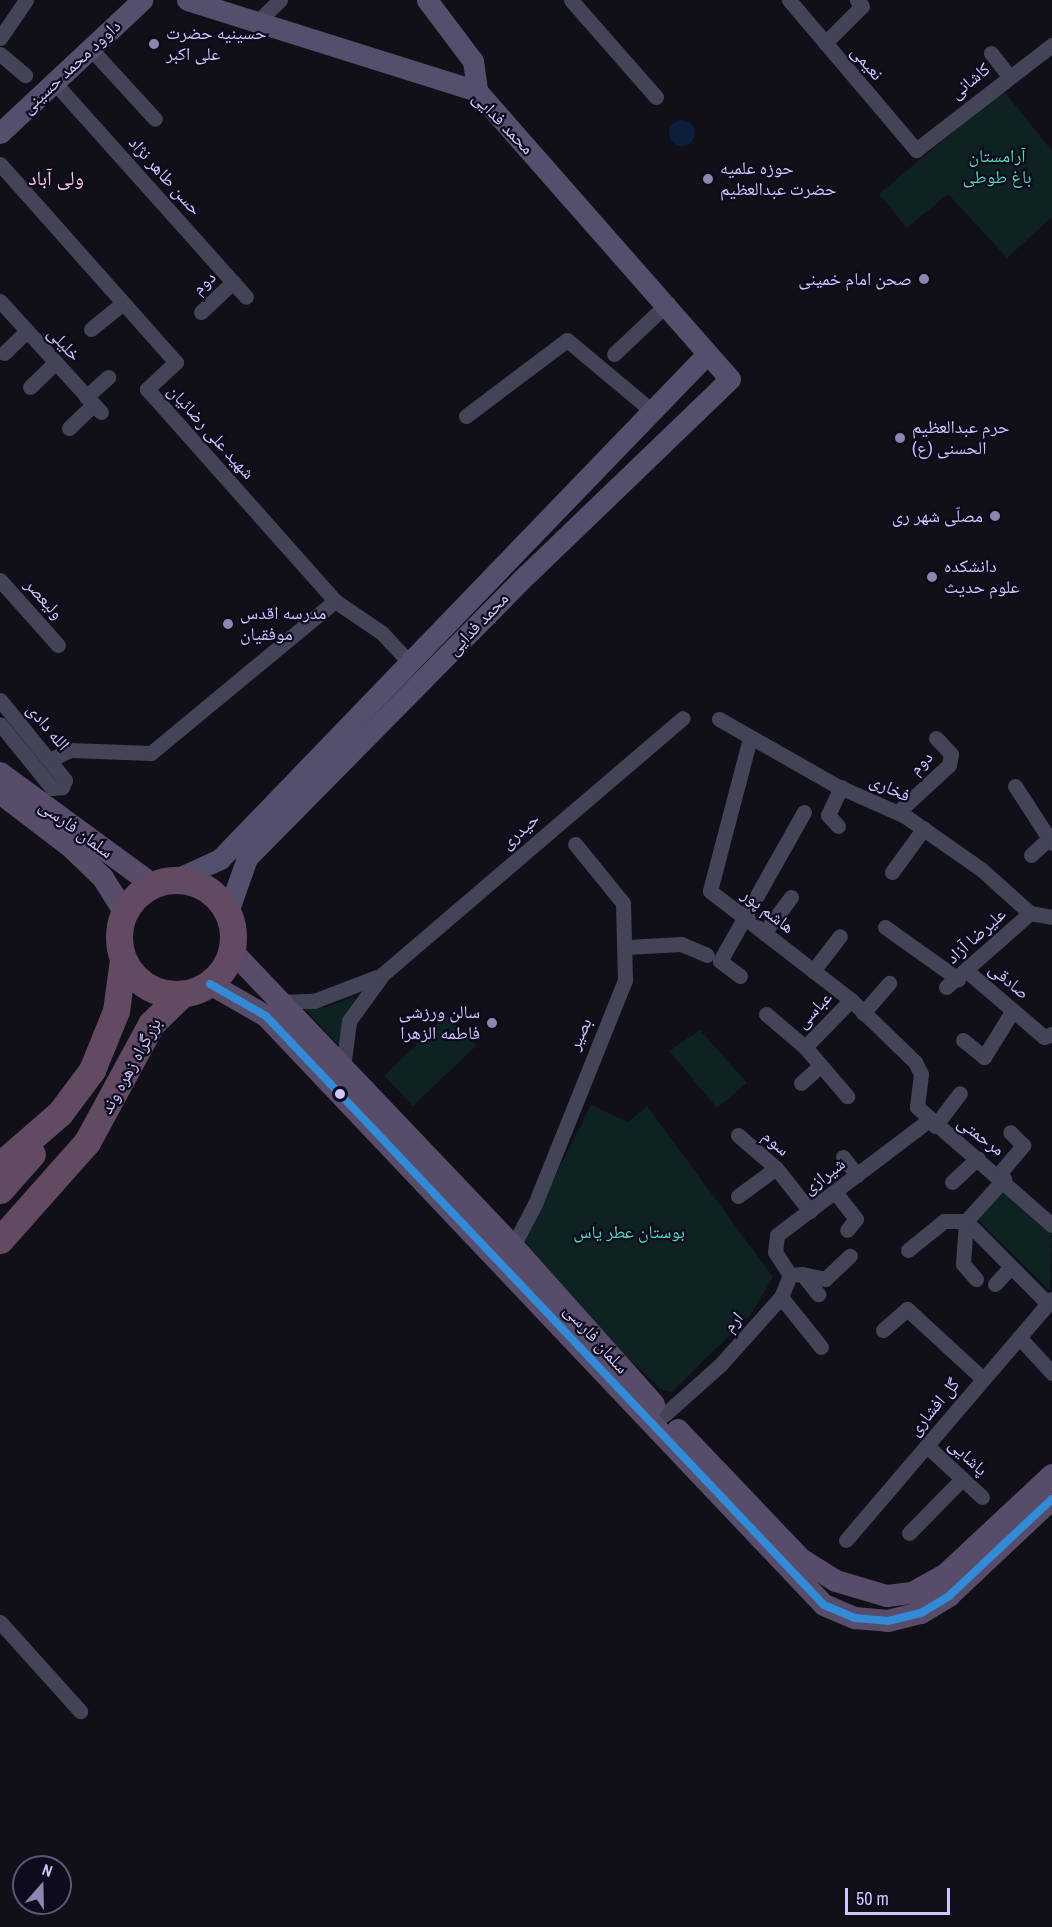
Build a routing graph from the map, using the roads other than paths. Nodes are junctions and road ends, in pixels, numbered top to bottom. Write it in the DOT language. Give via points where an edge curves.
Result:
graph roads {
  1 [pos="26,0"];
  2 [pos="142,0"];
  3 [pos="188,0"];
  4 [pos="280,0"];
  5 [pos="427,0"];
  6 [pos="571,0"];
  7 [pos="789,0"];
  8 [pos="854,6"];
  9 [pos="257,22"];
  10 [pos="0,38"];
  11 [pos="825,43"];
  12 [pos="1052,45"];
  13 [pos="90,48"];
  14 [pos="991,53"];
  15 [pos="0,54"];
  16 [pos="25,75"];
  17 [pos="1008,75"];
  18 [pos="54,82"];
  19 [pos="477,91"];
  20 [pos="656,97"];
  21 [pos="155,119"];
  22 [pos="0,133"];
  23 [pos="916,150"];
  24 [pos="0,164"];
  25 [pos="233,282"];
  26 [pos="246,297"];
  27 [pos="0,302"];
  28 [pos="123,303"];
  29 [pos="668,303"];
  30 [pos="201,312"];
  31 [pos="92,329"];
  32 [pos="26,332"];
  33 [pos="4,353"];
  34 [pos="614,354"];
  35 [pos="707,354"];
  36 [pos="55,363"];
  37 [pos="108,377"];
  38 [pos="30,387"];
  39 [pos="93,405"];
  40 [pos="653,412"];
  41 [pos="466,416"];
  42 [pos="69,428"];
  43 [pos="579,487"];
  44 [pos="598,504"];
  45 [pos="0,580"];
  46 [pos="335,601"];
  47 [pos="58,645"];
  48 [pos="410,663"];
  49 [pos="0,700"];
  50 [pos="683,718"];
  51 [pos="719,719"];
  52 [pos="0,724"];
  53 [pos="750,738"];
  54 [pos="936,738"];
  55 [pos="49,760"];
  56 [pos="0,773"];
  57 [pos="1015,786"];
  58 [pos="841,788"];
  59 [pos="0,793"];
  60 [pos="804,812"];
  61 [pos="898,812"];
  62 [pos="838,826"];
  63 [pos="924,828"];
  64 [pos="1051,840"];
  65 [pos="575,844"];
  66 [pos="1031,855"];
  67 [pos="892,872"];
  68 [pos="164,882"];
  69 [pos="791,897"];
  70 [pos="124,912"];
  71 [pos="228,912"];
  72 [pos="1030,913"];
  73 [pos="1052,917"];
  74 [pos="747,919"];
  75 [pos="885,927"];
  76 [pos="764,933"];
  77 [pos="840,936"];
  78 [pos="627,947"];
  79 [pos="232,951"];
  80 [pos="707,955"];
  81 [pos="123,958"];
  82 [pos="813,970"];
  83 [pos="383,974"];
  84 [pos="740,976"];
  85 [pos="957,980"];
  86 [pos="889,983"];
  87 [pos="210,984"];
  88 [pos="181,995"];
  89 [pos="851,1000"];
  90 [pos="279,1002"];
  91 [pos="1013,1011"];
  92 [pos="864,1013"];
  93 [pos="766,1014"];
  94 [pos="1052,1034"];
  95 [pos="963,1040"];
  96 [pos="805,1047"];
  97 [pos="820,1066"];
  98 [pos="344,1068"];
  99 [pos="920,1068"];
  100 [pos="801,1083"];
  101 [pos="960,1093"];
  102 [pos="847,1096"];
  103 [pos="60,1113"];
  104 [pos="932,1123"];
  105 [pos="1010,1132"];
  106 [pos="738,1135"];
  107 [pos="87,1142"];
  108 [pos="843,1157"];
  109 [pos="978,1158"];
  110 [pos="0,1165"];
  111 [pos="776,1168"];
  112 [pos="857,1175"];
  113 [pos="1001,1176"];
  114 [pos="952,1182"];
  115 [pos="0,1190"];
  116 [pos="834,1192"];
  117 [pos="738,1196"];
  118 [pos="810,1211"];
  119 [pos="0,1217"];
  120 [pos="966,1221"];
  121 [pos="1052,1225"];
  122 [pos="847,1230"];
  123 [pos="0,1240"];
  124 [pos="513,1246"];
  125 [pos="908,1250"];
  126 [pos="847,1263"];
  127 [pos="1011,1267"];
  128 [pos="796,1275"];
  129 [pos="976,1279"];
  130 [pos="995,1284"];
  131 [pos="818,1294"];
  132 [pos="781,1297"];
  133 [pos="1050,1301"];
  134 [pos="883,1330"];
  135 [pos="1020,1337"];
  136 [pos="821,1347"];
  137 [pos="1052,1373"];
  138 [pos="983,1379"];
  139 [pos="664,1415"];
  140 [pos="927,1446"];
  141 [pos="1052,1475"];
  142 [pos="962,1479"];
  143 [pos="982,1497"];
  144 [pos="1052,1499"];
  145 [pos="909,1533"];
  146 [pos="846,1540"];
  147 [pos="0,1622"];
  148 [pos="80,1711"];
  1 -- 10 [label="street"];
  2 -- 13 [label="street, داوود محمد حسینی"];
  3 -- 9 [label="street, محمد فدایی"];
  4 -- 9 [label="street"];
  5 -- 19 [label="street" via="474,61"];
  6 -- 20 [label="street"];
  7 -- 11 [label="street, نعیمی"];
  8 -- 11 [label="street"];
  9 -- 19 [label="street, محمد فدایی"];
  11 -- 23 [label="street, نعیمی"];
  12 -- 17 [label="street, کاشانی"];
  13 -- 18 [label="street, داوود محمد حسینی"];
  13 -- 21 [label="street"];
  14 -- 17 [label="street"];
  15 -- 16 [label="street"];
  17 -- 23 [label="street, کاشانی"];
  18 -- 22 [label="street, داوود محمد حسینی"];
  18 -- 25 [label="street, حسن طاهر نژاد"];
  19 -- 29 [label="street, محمد فدایی"];
  24 -- 28 [label="street, شهید علی رضائیان"];
  25 -- 26 [label="street, حسن طاهر نژاد"];
  25 -- 30 [label="street, دوم"];
  27 -- 32 [label="street, خلیلی"];
  28 -- 31 [label="street"];
  28 -- 46 [label="street, شهید علی رضائیان" via="176,362 147,389"];
  29 -- 34 [label="street"];
  29 -- 35 [label="street, محمد فدایی"];
  32 -- 33 [label="street"];
  32 -- 36 [label="street, خلیلی"];
  35 -- 40 [label="street, محمد فدایی"];
  35 -- 44 [label="street, محمد فدایی" via="730,379"];
  36 -- 38 [label="street"];
  36 -- 39 [label="street, خلیلی"];
  37 -- 39 [label="street"];
  39 -- 42 [label="street"];
  40 -- 41 [label="street" via="567,340"];
  40 -- 43 [label="street, محمد فدایی"];
  43 -- 44 [label="street"];
  43 -- 48 [label="street, محمد فدایی"];
  44 -- 71 [label="street, محمد فدایی" via="247,858"];
  45 -- 47 [label="street, ولیعصر"];
  46 -- 48 [label="street, شهید علی رضائیان" via="382,633"];
  46 -- 55 [label="street" via="151,753 69,750"];
  48 -- 68 [label="street, محمد فدایی" via="220,859"];
  49 -- 55 [label="street, الله دادی"];
  50 -- 83 [label="street, حیدری"];
  51 -- 53 [label="street, فخاری"];
  52 -- 55 [label="street, الله دادی" via="58,784"];
  53 -- 58 [label="street, فخاری"];
  53 -- 74 [label="street, هاشم پور" via="710,891"];
  54 -- 61 [label="street, دوم" via="951,754 949,765"];
  56 -- 68 [label="main road, سلمان فارسی"];
  57 -- 64 [label="street"];
  58 -- 61 [label="street, فخاری"];
  58 -- 62 [label="street" via="828,815"];
  59 -- 70 [label="main road, سلمان فارسی" via="71,847 103,878"];
  60 -- 74 [label="street"];
  61 -- 63 [label="street, فخاری"];
  63 -- 67 [label="street"];
  63 -- 72 [label="street, فخاری"];
  64 -- 66 [label="street"];
  65 -- 78 [label="street, بصیر" via="623,903"];
  68 -- 70 [label="highway"];
  68 -- 71 [label="highway" via="206,888"];
  69 -- 76 [label="street"];
  70 -- 81 [label="highway" via="119,928"];
  71 -- 79 [label="highway"];
  72 -- 73 [label="street"];
  72 -- 85 [label="street, علیرضا آزاد"];
  74 -- 76 [label="street, هاشم پور"];
  74 -- 84 [label="street" via="720,961"];
  75 -- 85 [label="street" via="949,965"];
  76 -- 82 [label="street, هاشم پور"];
  77 -- 82 [label="street"];
  78 -- 80 [label="street" via="681,944"];
  78 -- 124 [label="street, بصیر" via="620,995"];
  79 -- 87 [label="highway"];
  79 -- 90 [label="main road, سلمان فارسی"];
  81 -- 88 [label="highway" via="142,984"];
  81 -- 103 [label="highway, بزرگراه زهره وند" via="105,1042"];
  82 -- 89 [label="street, هاشم پور"];
  83 -- 90 [label="street" via="314,1001"];
  83 -- 98 [label="street" via="349,1021"];
  85 -- 91 [label="street, صادقی"];
  86 -- 92 [label="street"];
  87 -- 88 [label="highway"];
  87 -- 144 [label="main road, سلمان فارسی" via="266,1016 824,1605 877,1620 921,1613 949,1596"];
  88 -- 107 [label="highway, بزرگراه زهره وند" via="151,1024"];
  89 -- 92 [label="street, هاشم پور"];
  89 -- 96 [label="street, عباسی"];
  90 -- 98 [label="main road, سلمان فارسی"];
  91 -- 94 [label="street, صادقی" via="1044,1037"];
  91 -- 95 [label="street" via="984,1057"];
  92 -- 99 [label="street, هاشم پور"];
  93 -- 96 [label="street, عباسی"];
  96 -- 97 [label="street, عباسی"];
  97 -- 100 [label="street"];
  97 -- 102 [label="street, عباسی"];
  98 -- 124 [label="main road, سلمان فارسی"];
  99 -- 104 [label="street, مرحمتی" via="915,1100"];
  101 -- 104 [label="street, شیرازی"];
  103 -- 110 [label="highway, بزرگراه زهره وند"];
  103 -- 115 [label="highway, بزرگراه زهره وند" via="23,1167"];
  104 -- 109 [label="street, مرحمتی"];
  104 -- 112 [label="street, شیرازی"];
  105 -- 113 [label="street" via="1023,1145"];
  106 -- 111 [label="street, سوم"];
  107 -- 119 [label="highway, بزرگراه زهره وند"];
  107 -- 123 [label="highway, بزرگراه زهره وند"];
  108 -- 112 [label="street"];
  109 -- 113 [label="street, مرحمتی"];
  109 -- 114 [label="street"];
  111 -- 117 [label="street"];
  111 -- 118 [label="street, سوم"];
  112 -- 116 [label="street, شیرازی"];
  113 -- 120 [label="street"];
  113 -- 121 [label="street, مرحمتی"];
  116 -- 118 [label="street, شیرازی"];
  116 -- 122 [label="street" via="856,1219"];
  118 -- 128 [label="street, شیرازی" via="774,1242"];
  120 -- 125 [label="street" via="944,1221"];
  120 -- 127 [label="street"];
  120 -- 129 [label="street" via="963,1264"];
  124 -- 139 [label="main road, سلمان فارسی"];
  126 -- 128 [label="street" via="825,1279"];
  127 -- 130 [label="street"];
  127 -- 133 [label="street"];
  128 -- 131 [label="street"];
  128 -- 132 [label="street, ارم"];
  132 -- 136 [label="street"];
  132 -- 139 [label="street, ارم" via="721,1364"];
  133 -- 135 [label="street, گل افشاری"];
  134 -- 138 [label="street" via="907,1309"];
  135 -- 137 [label="street"];
  135 -- 138 [label="street, گل افشاری"];
  138 -- 140 [label="street, گل افشاری"];
  139 -- 141 [label="main road, سلمان فارسی" via="801,1559 836,1581 887,1596 912,1593 946,1574"];
  140 -- 142 [label="street, پاشایی"];
  140 -- 146 [label="street, گل افشاری"];
  142 -- 143 [label="street, پاشایی"];
  142 -- 145 [label="street"];
  147 -- 148 [label="street"];
}
